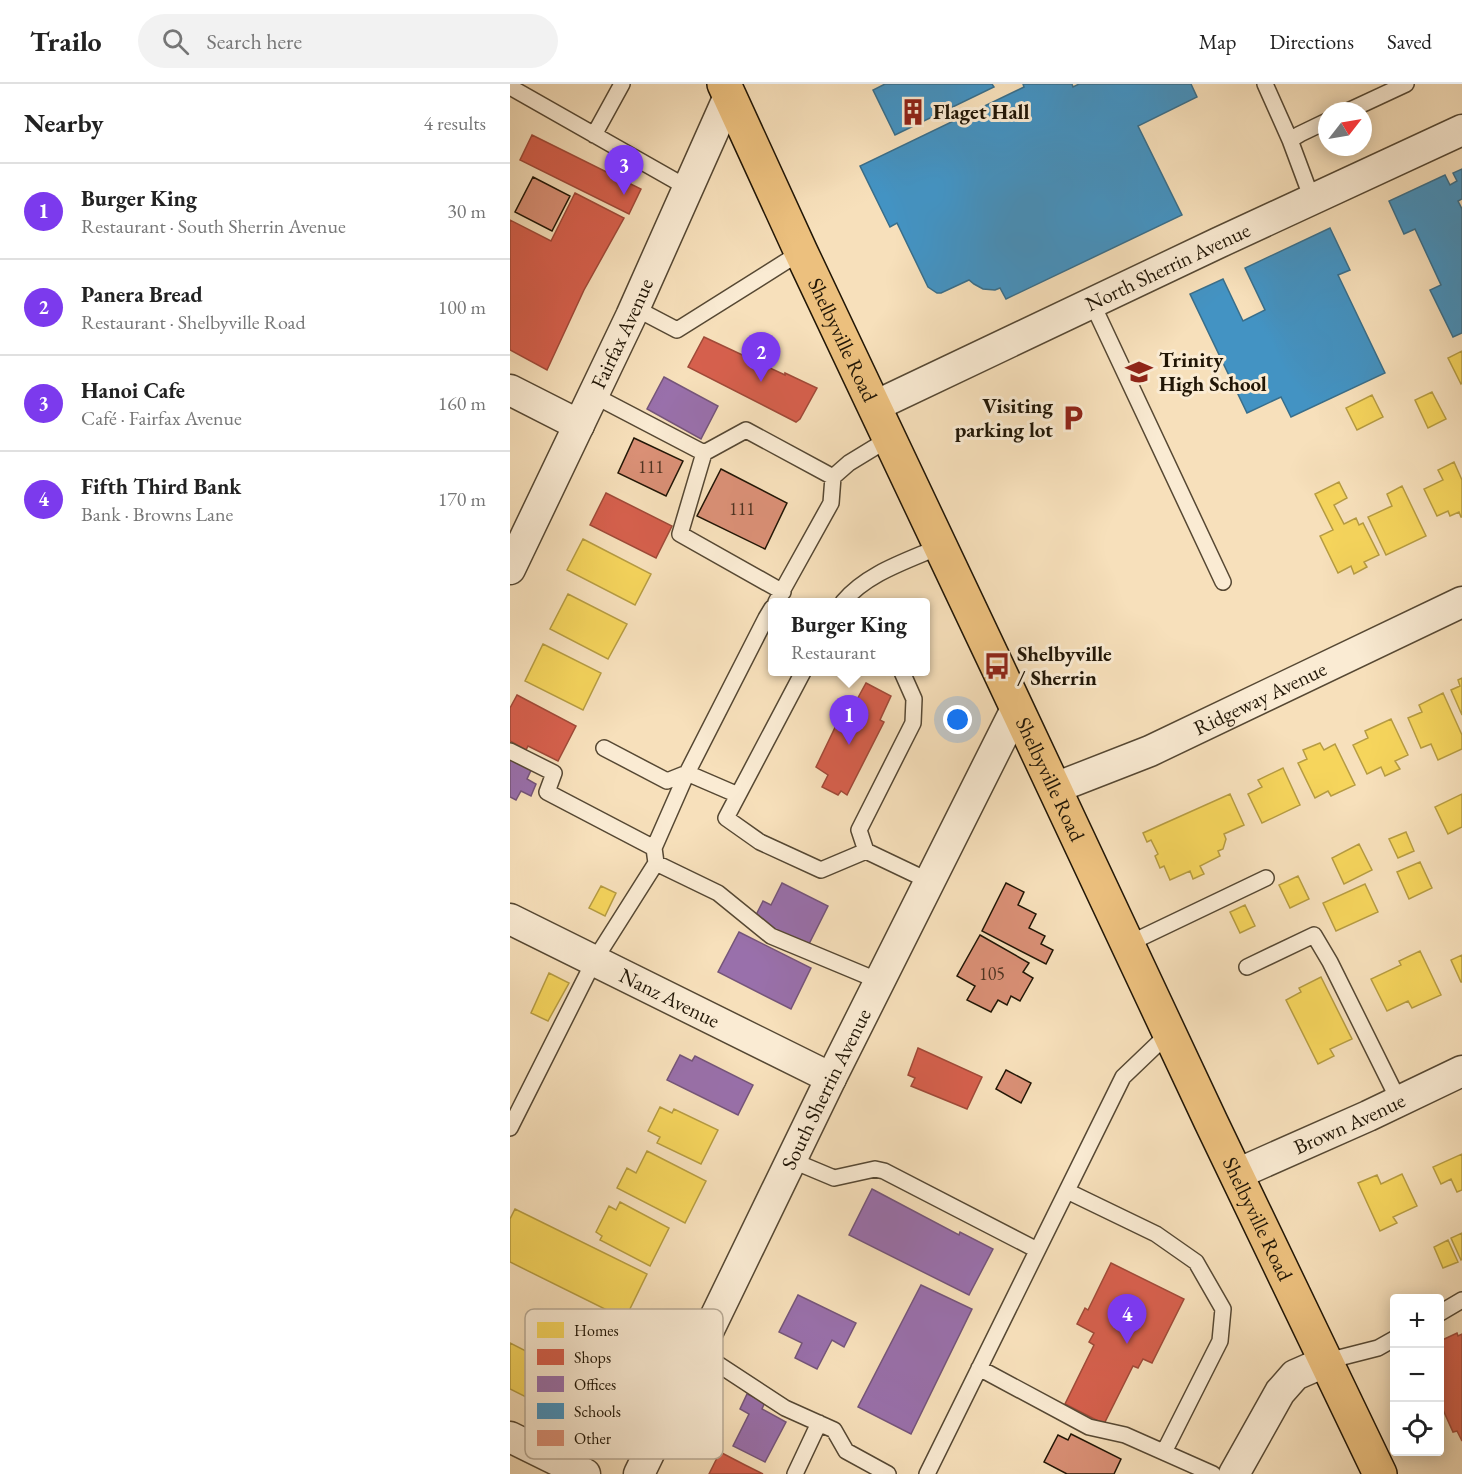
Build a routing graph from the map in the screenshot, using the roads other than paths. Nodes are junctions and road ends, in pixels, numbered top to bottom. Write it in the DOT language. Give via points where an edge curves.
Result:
graph roads {
  1 [pos="622,84"];
  2 [pos="1265,84"];
  3 [pos="1406,84"];
  4 [pos="510,87"];
  5 [pos="727,90"];
  6 [pos="1367,102"];
  7 [pos="1318,125"];
  8 [pos="1461,132"];
  9 [pos="594,135"];
  10 [pos="1290,140"];
  11 [pos="688,188"];
  12 [pos="1312,200"];
  13 [pos="801,252"];
  14 [pos="1092,303"];
  15 [pos="635,308"];
  16 [pos="510,390"];
  17 [pos="593,396"];
  18 [pos="875,406"];
  19 [pos="579,425"];
  20 [pos="890,438"];
  21 [pos="704,453"];
  22 [pos="833,477"];
  23 [pos="941,546"];
  24 [pos="510,568"];
  25 [pos="1223,582"];
  26 [pos="779,597"];
  27 [pos="847,598"];
  28 [pos="1462,602"];
  29 [pos="768,615"];
  30 [pos="801,676"];
  31 [pos="904,676"];
  32 [pos="1017,707"];
  33 [pos="604,748"];
  34 [pos="510,751"];
  35 [pos="687,773"];
  36 [pos="1054,788"];
  37 [pos="738,795"];
  38 [pos="866,851"];
  39 [pos="655,855"];
  40 [pos="1266,878"];
  41 [pos="929,881"];
  42 [pos="510,919"];
  43 [pos="1128,944"];
  44 [pos="594,961"];
  45 [pos="1247,967"];
  46 [pos="879,981"];
  47 [pos="1169,1033"];
  48 [pos="1462,1071"];
  49 [pos="831,1078"];
  50 [pos="1399,1101"];
  51 [pos="510,1128"];
  52 [pos="791,1160"];
  53 [pos="1237,1174"];
  54 [pos="1066,1191"];
  55 [pos="1037,1250"];
  56 [pos="1462,1300"];
  57 [pos="718,1309"];
  58 [pos="1444,1311"];
  59 [pos="1390,1342"];
  60 [pos="1327,1361"];
  61 [pos="723,1367"];
  62 [pos="979,1368"];
  63 [pos="819,1423"];
  64 [pos="510,1437"];
  65 [pos="525,1444"];
  66 [pos="1164,1452"];
  67 [pos="555,1459"];
  68 [pos="646,1459"];
  69 [pos="585,1474"];
  70 [pos="639,1474"];
  71 [pos="795,1474"];
  72 [pos="888,1474"];
  73 [pos="927,1474"];
  74 [pos="1213,1474"];
  75 [pos="1234,1474"];
  76 [pos="1380,1474"];
  1 -- 9 [label="lane"];
  2 -- 10 [label="lane"];
  3 -- 6 [label="lane"];
  4 -- 9 [label="lane"];
  5 -- 11 [label="street, Fairfax Avenue"];
  5 -- 13 [label="main road, Shelbyville Road"];
  7 -- 10 [label="lane"];
  8 -- 12 [label="street, North Sherrin Avenue"];
  9 -- 11 [label="lane"];
  10 -- 12 [label="lane"];
  11 -- 15 [label="street, Fairfax Avenue"];
  12 -- 14 [label="street, North Sherrin Avenue"];
  13 -- 15 [label="lane" via="677,330"];
  13 -- 18 [label="main road, Shelbyville Road"];
  14 -- 18 [label="street, North Sherrin Avenue"];
  14 -- 25 [label="lane"];
  15 -- 17 [label="street, Fairfax Avenue"];
  16 -- 19 [label="street"];
  17 -- 19 [label="street, Fairfax Avenue"];
  17 -- 21 [label="lane"];
  18 -- 20 [label="main road, Shelbyville Road"];
  19 -- 24 [label="street, Fairfax Avenue"];
  20 -- 22 [label="lane"];
  20 -- 23 [label="main road, Shelbyville Road"];
  21 -- 22 [label="lane" via="746,430"];
  21 -- 26 [label="lane" via="680,534"];
  22 -- 26 [label="lane" via="831,503"];
  23 -- 27 [label="lane" via="879,574"];
  23 -- 32 [label="main road, Shelbyville Road"];
  28 -- 36 [label="street, Ridgeway Avenue" via="1150,751"];
  29 -- 35 [label="lane"];
  30 -- 37 [label="lane"];
  31 -- 38 [label="lane" via="914,699 913,723 859,830"];
  32 -- 36 [label="main road, Shelbyville Road"];
  32 -- 41 [label="street, South Sherrin Avenue"];
  33 -- 35 [label="lane" via="667,781"];
  34 -- 39 [label="lane" via="554,773 547,792"];
  35 -- 37 [label="lane"];
  35 -- 39 [label="lane"];
  36 -- 43 [label="main road, Shelbyville Road"];
  37 -- 38 [label="lane" via="726,818 760,842 821,870"];
  38 -- 41 [label="lane"];
  39 -- 44 [label="lane"];
  39 -- 46 [label="lane" via="718,892 771,936"];
  40 -- 43 [label="lane"];
  41 -- 46 [label="street, South Sherrin Avenue"];
  42 -- 44 [label="street, Nanz Avenue"];
  43 -- 47 [label="main road, Shelbyville Road"];
  44 -- 49 [label="street, Nanz Avenue"];
  44 -- 51 [label="lane"];
  45 -- 50 [label="lane" via="1314,935"];
  46 -- 49 [label="street, South Sherrin Avenue"];
  47 -- 53 [label="main road, Shelbyville Road"];
  47 -- 54 [label="lane" via="1123,1077"];
  48 -- 50 [label="street, Brown Avenue"];
  49 -- 52 [label="street, South Sherrin Avenue"];
  50 -- 53 [label="street, Brown Avenue"];
  52 -- 55 [label="lane" via="834,1178 875,1169 884,1171"];
  52 -- 57 [label="street, South Sherrin Avenue"];
  53 -- 60 [label="main road, Shelbyville Road"];
  54 -- 55 [label="lane"];
  54 -- 66 [label="lane" via="1156,1234 1196,1262 1223,1309 1220,1341"];
  55 -- 62 [label="lane"];
  56 -- 58 [label="lane"];
  59 -- 60 [label="lane"];
  60 -- 75 [label="street" via="1294,1375 1280,1392"];
  60 -- 76 [label="main road, Shelbyville Road"];
  61 -- 63 [label="lane" via="785,1408"];
  62 -- 66 [label="lane" via="1089,1427 1125,1435"];
  62 -- 73 [label="lane"];
  63 -- 71 [label="lane"];
  63 -- 72 [label="lane" via="834,1430 846,1451"];
  64 -- 65 [label="street"];
  66 -- 74 [label="lane"];
  67 -- 69 [label="street"];
  68 -- 70 [label="street, South Sherrin Avenue"];
}
